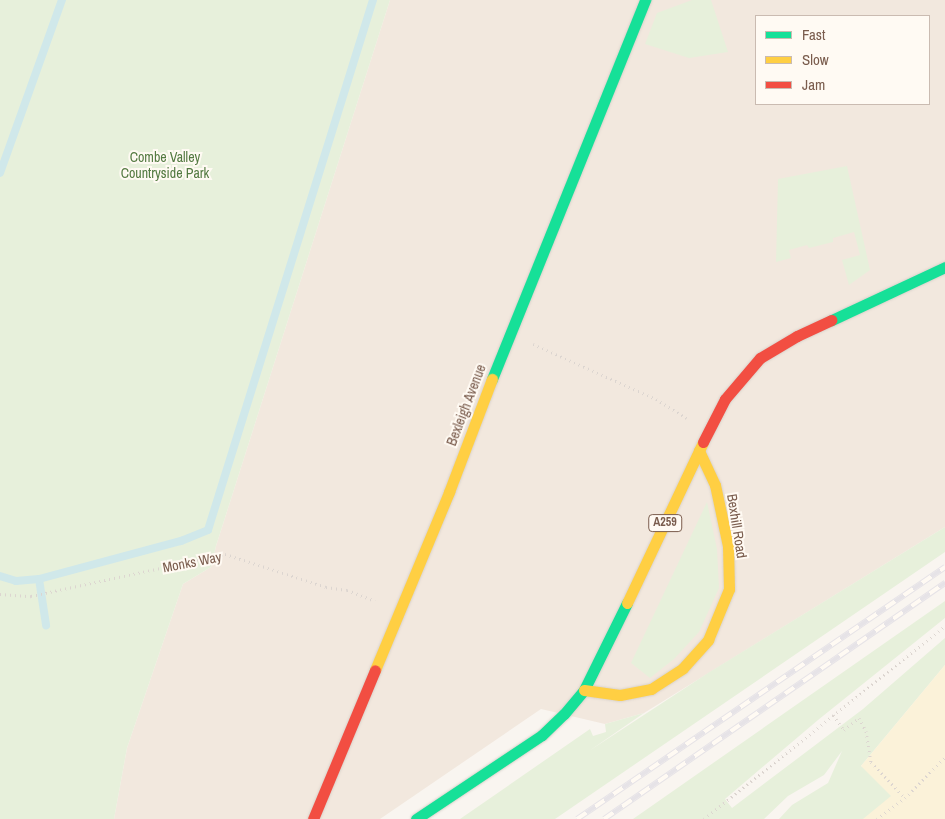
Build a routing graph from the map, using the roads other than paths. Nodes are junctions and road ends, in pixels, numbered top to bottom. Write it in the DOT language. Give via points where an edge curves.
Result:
graph roads {
  1 [pos="645,0"];
  2 [pos="945,267"];
  3 [pos="699,452"];
  4 [pos="584,690"];
  5 [pos="313,819"];
  6 [pos="416,819"];
  1 -- 5 [label="main road, Bexleigh Avenue"];
  2 -- 3 [label="main road, A259" via="797,336 760,358 725,399"];
  3 -- 4 [label="main road, A259"];
  3 -- 4 [label="main road, Bexhill Road" via="715,485 728,546 729,589 708,640 683,668 652,689 620,695"];
  4 -- 6 [label="main road, A259" via="542,734"];
}
